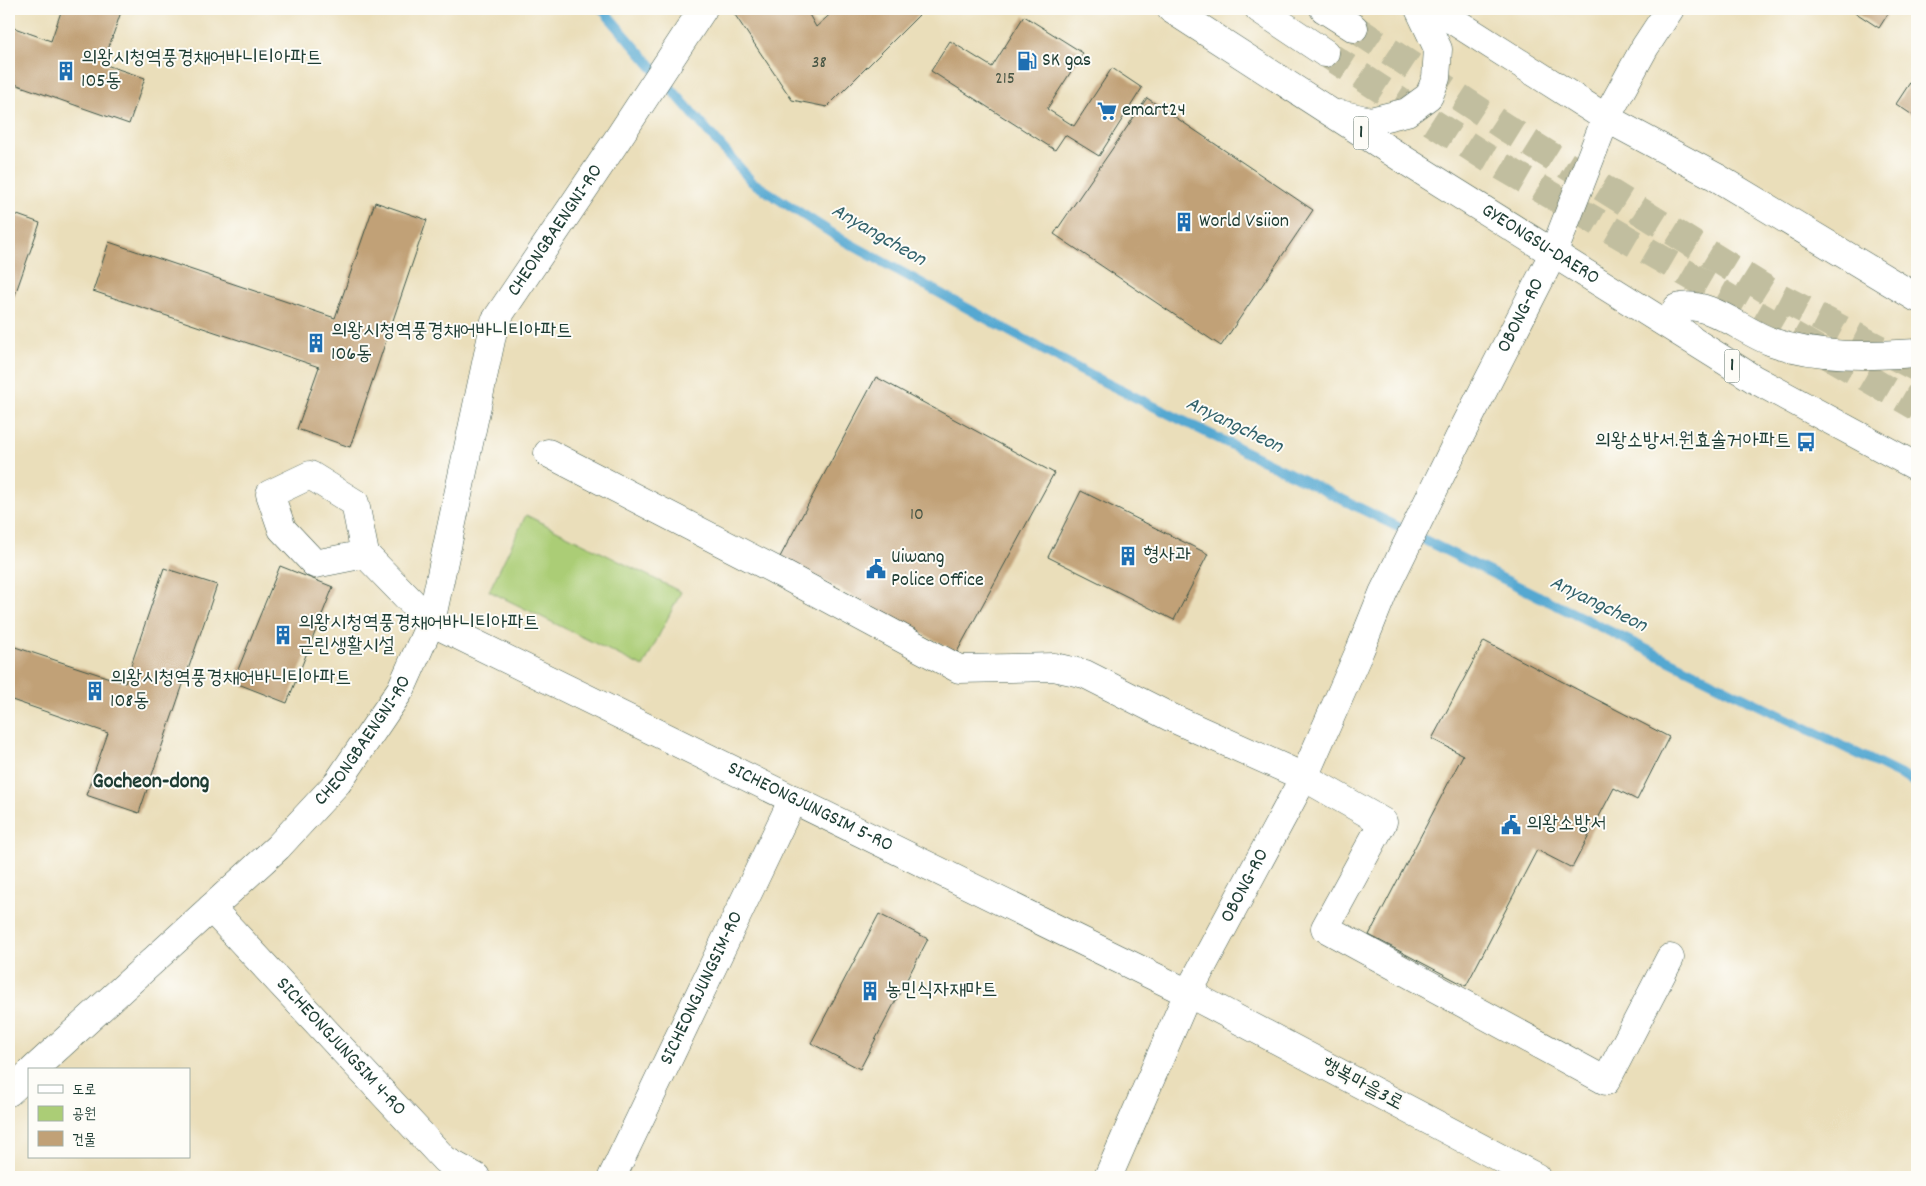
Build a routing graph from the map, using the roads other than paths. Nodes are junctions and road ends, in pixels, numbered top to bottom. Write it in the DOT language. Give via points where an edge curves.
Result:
graph roads {
  1 [pos="1171,9"];
  2 [pos="1259,9"];
  3 [pos="1324,9"];
  4 [pos="1418,9"];
  5 [pos="1435,9"];
  6 [pos="1670,9"];
  7 [pos="702,10"];
  8 [pos="1354,28"];
  9 [pos="1325,52"];
  10 [pos="1326,111"];
  11 [pos="1606,118"];
  12 [pos="1553,254"];
  13 [pos="1917,298"];
  14 [pos="1694,341"];
  15 [pos="1917,353"];
  16 [pos="548,453"];
  17 [pos="1917,467"];
  18 [pos="365,554"];
  19 [pos="431,622"];
  20 [pos="1304,777"];
  21 [pos="793,799"];
  22 [pos="211,908"];
  23 [pos="1670,958"];
  24 [pos="1188,993"];
  25 [pos="35,1068"];
  26 [pos="28,1075"];
  27 [pos="9,1092"];
  28 [pos="476,1177"];
  29 [pos="612,1177"];
  30 [pos="1108,1177"];
  31 [pos="1536,1177"];
  1 -- 10 [label="street, GYEONGSU-DAERO / 1"];
  2 -- 9 [label="street"];
  3 -- 8 [label="street"];
  4 -- 10 [label="street" via="1438,49 1436,78 1429,96 1407,112 1370,121"];
  5 -- 11 [label="street"];
  6 -- 11 [label="street, OBONG-RO"];
  7 -- 19 [label="street, CHEONGBAENGNI-RO" via="495,321"];
  10 -- 12 [label="street, GYEONGSU-DAERO / 1"];
  11 -- 12 [label="street, OBONG-RO"];
  11 -- 13 [label="street" via="1716,177"];
  12 -- 14 [label="street, GYEONGSU-DAERO / 1"];
  12 -- 20 [label="street, OBONG-RO" via="1383,593"];
  14 -- 15 [label="street" via="1675,326 1673,317 1677,308 1686,305 1699,307 1770,342 1801,351"];
  14 -- 17 [label="street, GYEONGSU-DAERO / 1" via="1754,380"];
  16 -- 20 [label="street" via="959,669 1054,667 1085,674 1170,717"];
  18 -- 19 [label="street, SICHEONGJUNGSIM 5-RO"];
  19 -- 21 [label="street, SICHEONGJUNGSIM 5-RO"];
  19 -- 22 [label="street, CHEONGBAENGNI-RO" via="401,689 338,782 278,847"];
  20 -- 23 [label="street" via="1382,822 1326,928 1606,1081"];
  20 -- 24 [label="street, OBONG-RO"];
  21 -- 24 [label="street, SICHEONGJUNGSIM 5-RO"];
  21 -- 29 [label="street, SICHEONGJUNGSIM-RO"];
  22 -- 25 [label="street, CHEONGBAENGNI-RO"];
  22 -- 28 [label="street, SICHEONGJUNGSIM 4-RO" via="445,1160"];
  24 -- 30 [label="street, OBONG-RO"];
  24 -- 31 [label="street, 행복마을3로"];
  26 -- 27 [label="street"];
}
